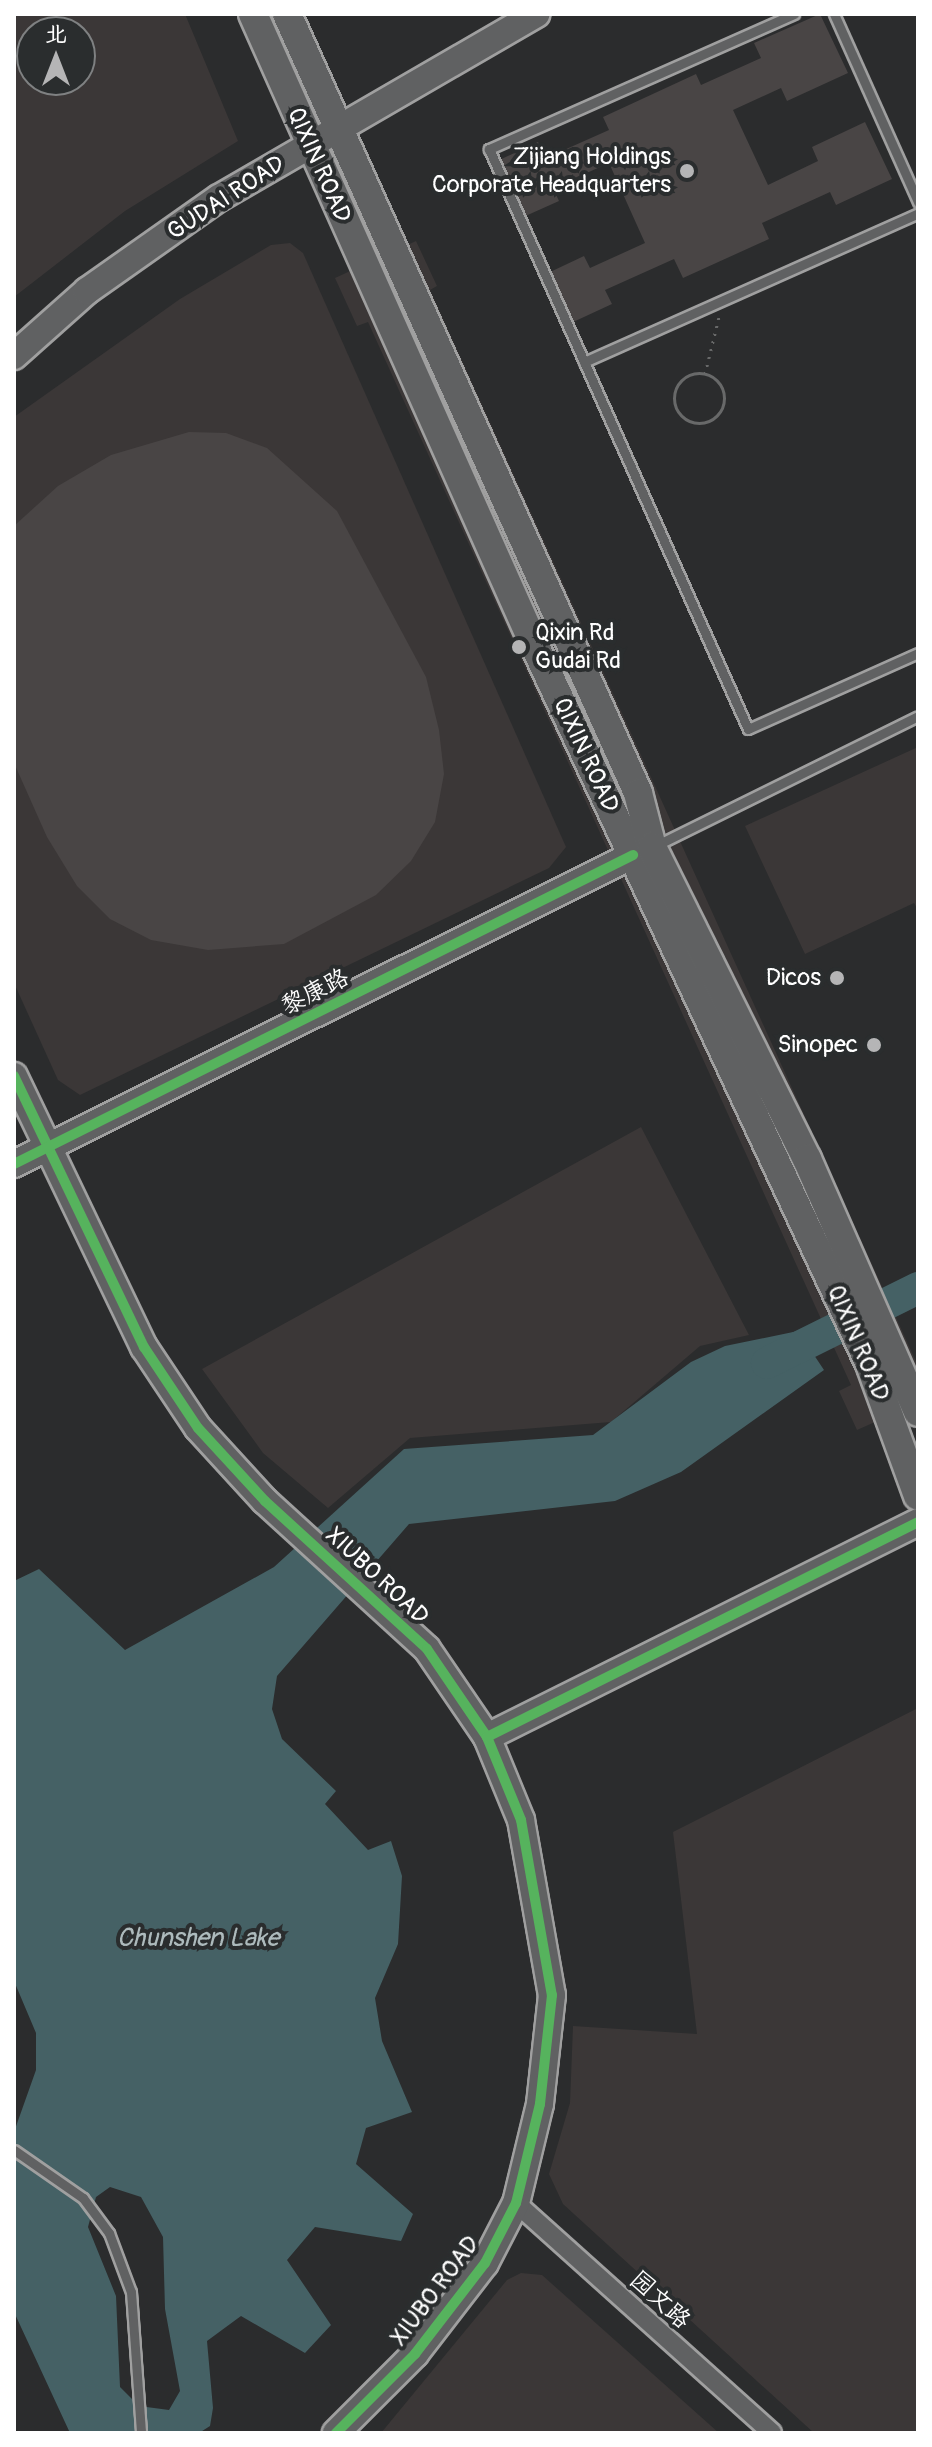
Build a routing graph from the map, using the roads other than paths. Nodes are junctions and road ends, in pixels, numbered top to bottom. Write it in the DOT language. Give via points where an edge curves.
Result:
graph roads {
  1 [pos="253,14"];
  2 [pos="287,14"];
  3 [pos="537,14"];
  4 [pos="794,14"];
  5 [pos="834,14"];
  6 [pos="339,128"];
  7 [pos="309,145"];
  8 [pos="918,202"];
  9 [pos="918,213"];
  10 [pos="14,356"];
  11 [pos="584,362"];
  12 [pos="918,653"];
  13 [pos="918,716"];
  14 [pos="643,851"];
  15 [pos="14,1076"];
  16 [pos="45,1148"];
  17 [pos="14,1164"];
  18 [pos="880,1359"];
  19 [pos="918,1412"];
  20 [pos="918,1496"];
  21 [pos="918,1522"];
  22 [pos="487,1737"];
  23 [pos="14,2150"];
  24 [pos="516,2203"];
  25 [pos="141,2433"];
  26 [pos="336,2433"];
  27 [pos="772,2433"];
  1 -- 7 [label="main road, QIXIN ROAD"];
  2 -- 6 [label="main road, QIXIN ROAD"];
  3 -- 6 [label="street, GUDAI ROAD"];
  4 -- 11 [label="lane" via="489,149"];
  5 -- 8 [label="lane"];
  6 -- 7 [label="street, GUDAI ROAD"];
  6 -- 14 [label="main road, QIXIN ROAD" via="638,793"];
  7 -- 10 [label="street, GUDAI ROAD" via="87,291"];
  7 -- 14 [label="main road, QIXIN ROAD"];
  9 -- 11 [label="lane"];
  11 -- 12 [label="lane" via="748,729"];
  13 -- 14 [label="lane"];
  14 -- 16 [label="street, 黎康路"];
  14 -- 18 [label="main road, QIXIN ROAD"];
  15 -- 16 [label="street, XIUBO ROAD"];
  16 -- 17 [label="street, 黎康路"];
  16 -- 22 [label="street, XIUBO ROAD" via="144,1347 198,1428 299,1532 427,1649"];
  18 -- 19 [label="main road, QIXIN ROAD"];
  18 -- 20 [label="main road, QIXIN ROAD"];
  21 -- 22 [label="street"];
  22 -- 24 [label="street, XIUBO ROAD" via="521,1820 552,1995 540,2104"];
  23 -- 25 [label="lane" via="83,2198 109,2233 131,2292"];
  24 -- 26 [label="street, XIUBO ROAD" via="485,2263 415,2354"];
  24 -- 27 [label="street, 园文路"];
}
